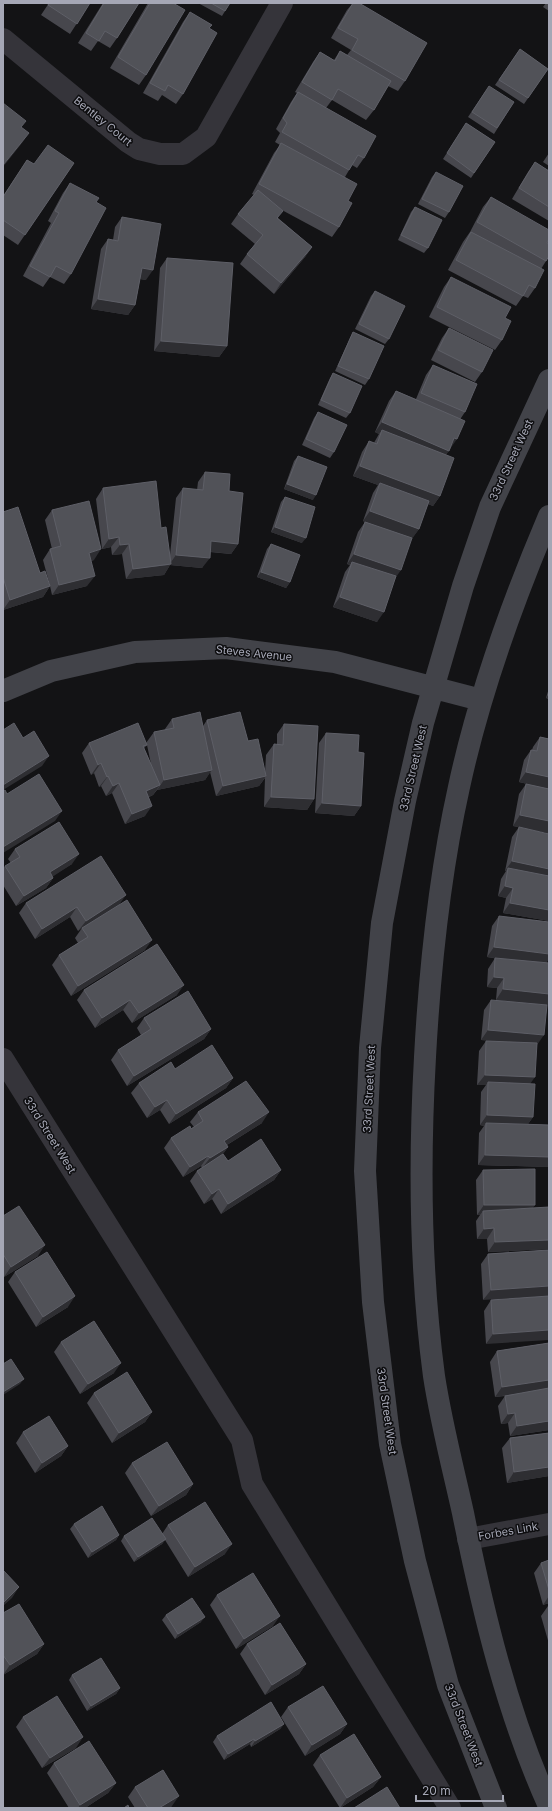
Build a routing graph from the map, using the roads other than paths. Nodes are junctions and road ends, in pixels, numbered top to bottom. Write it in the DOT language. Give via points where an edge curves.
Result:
graph roads {
  1 [pos="282,3"];
  2 [pos="3,39"];
  3 [pos="549,380"];
  4 [pos="549,516"];
  5 [pos="434,688"];
  6 [pos="3,691"];
  7 [pos="481,700"];
  8 [pos="3,1059"];
  9 [pos="549,1524"];
  10 [pos="468,1539"];
  11 [pos="549,1806"];
  12 [pos="450,1808"];
  13 [pos="496,1808"];
  1 -- 2 [label="street, Bentley Court" via="206,137 183,154 160,154 139,150"];
  3 -- 5 [label="main road, 33rd Street West" via="490,507 463,586"];
  4 -- 7 [label="main road" via="522,580"];
  5 -- 6 [label="main road, Steves Avenue" via="335,662 226,648 135,652 51,671"];
  5 -- 7 [label="main road, Steves Avenue"];
  5 -- 13 [label="main road, 33rd Street West" via="405,800 382,923 370,1048 366,1178 373,1302 390,1444 415,1561 448,1685"];
  7 -- 10 [label="main road" via="459,784 442,868 429,985 422,1120 424,1271 435,1378"];
  8 -- 12 [label="street, 33rd Street West" via="242,1440 252,1484"];
  9 -- 10 [label="street, Forbes Link"];
  10 -- 11 [label="main road" via="502,1678"];
}
